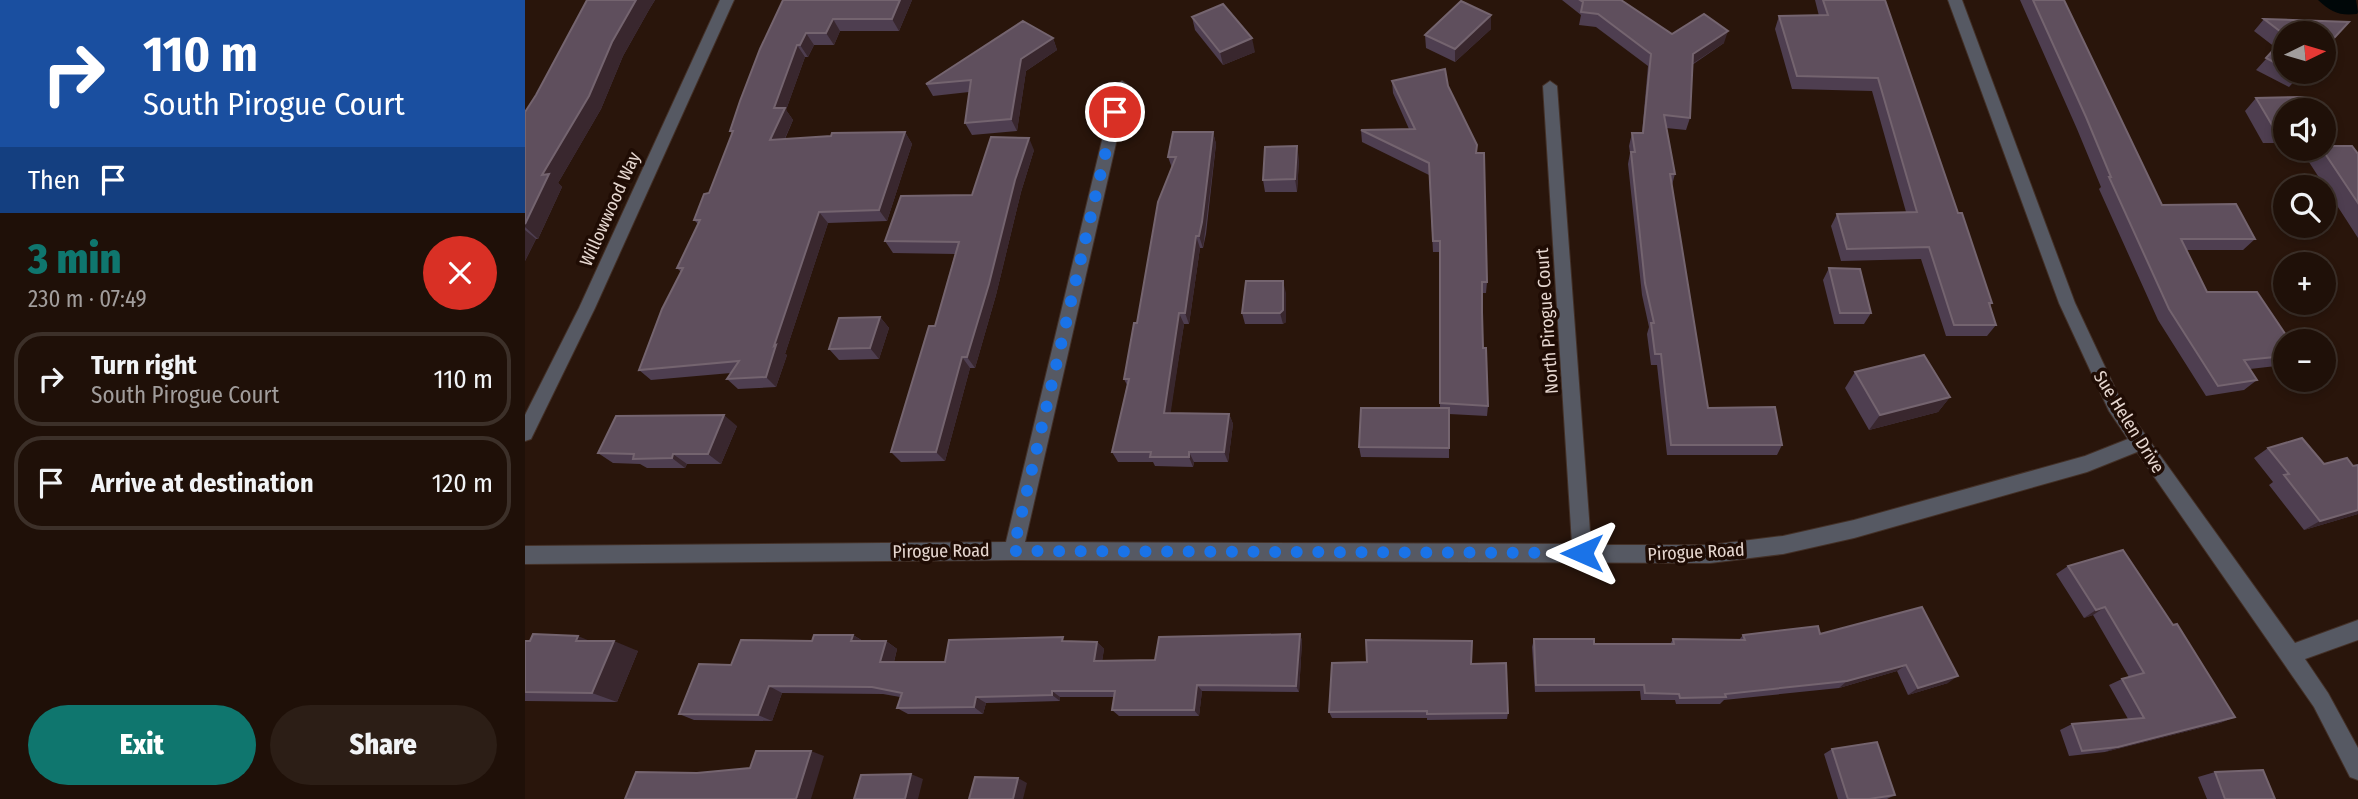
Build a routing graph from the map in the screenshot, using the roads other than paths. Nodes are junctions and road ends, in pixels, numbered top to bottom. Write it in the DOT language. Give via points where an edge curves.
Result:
graph roads {
  1 [pos="727,0"];
  2 [pos="1955,0"];
  3 [pos="1122,86"];
  4 [pos="1550,86"];
  5 [pos="525,433"];
  6 [pos="2139,443"];
  7 [pos="1013,551"];
  8 [pos="1582,553"];
  9 [pos="525,555"];
  10 [pos="2358,630"];
  11 [pos="2291,654"];
  12 [pos="2358,769"];
  1 -- 5 [label="street, Willowwood Way"];
  2 -- 6 [label="street, Sue Helen Drive" via="2076,324 2115,406"];
  3 -- 7 [label="street"];
  4 -- 8 [label="street, North Pirogue Court"];
  6 -- 8 [label="street, Pirogue Road" via="2087,464 1783,545 1710,554"];
  6 -- 11 [label="street, Sue Helen Drive"];
  7 -- 8 [label="street, Pirogue Road"];
  7 -- 9 [label="street, Pirogue Road"];
  10 -- 11 [label="street"];
  11 -- 12 [label="street, Sue Helen Drive"];
}
